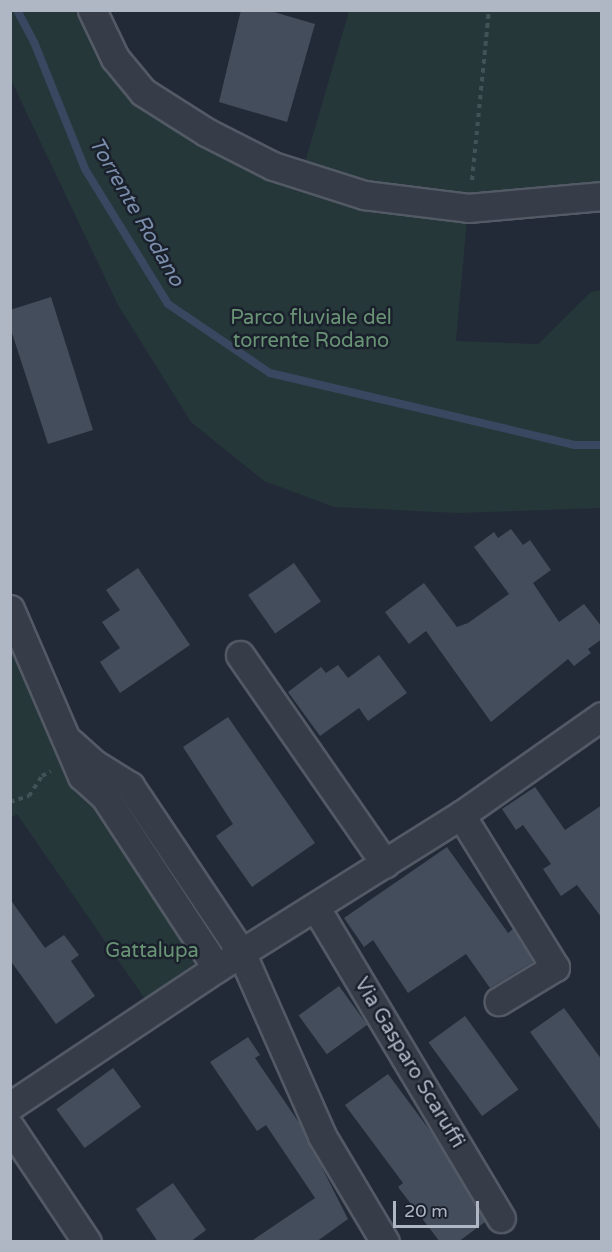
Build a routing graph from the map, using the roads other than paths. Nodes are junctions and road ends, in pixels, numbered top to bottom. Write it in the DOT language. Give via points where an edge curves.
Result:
graph roads {
  1 [pos="92,10"];
  2 [pos="602,196"];
  3 [pos="10,609"];
  4 [pos="240,655"];
  5 [pos="602,716"];
  6 [pos="70,742"];
  7 [pos="461,815"];
  8 [pos="385,864"];
  9 [pos="316,908"];
  10 [pos="241,952"];
  11 [pos="216,968"];
  12 [pos="499,1001"];
  13 [pos="10,1106"];
  14 [pos="10,1127"];
  15 [pos="501,1218"];
  16 [pos="87,1242"];
  17 [pos="385,1242"];
  1 -- 2 [label="street" via="127,77 171,111 273,166 364,195 468,208"];
  3 -- 6 [label="street"];
  4 -- 8 [label="street"];
  5 -- 7 [label="street"];
  6 -- 10 [label="street" via="93,763 130,786"];
  6 -- 11 [label="street" via="82,776 105,797"];
  7 -- 8 [label="street"];
  7 -- 12 [label="street" via="555,967"];
  8 -- 9 [label="street"];
  9 -- 10 [label="street"];
  9 -- 15 [label="street, Via Gasparo Scaruffi"];
  10 -- 11 [label="street"];
  10 -- 17 [label="street" via="322,1136"];
  11 -- 13 [label="street"];
  14 -- 16 [label="street"];
}
